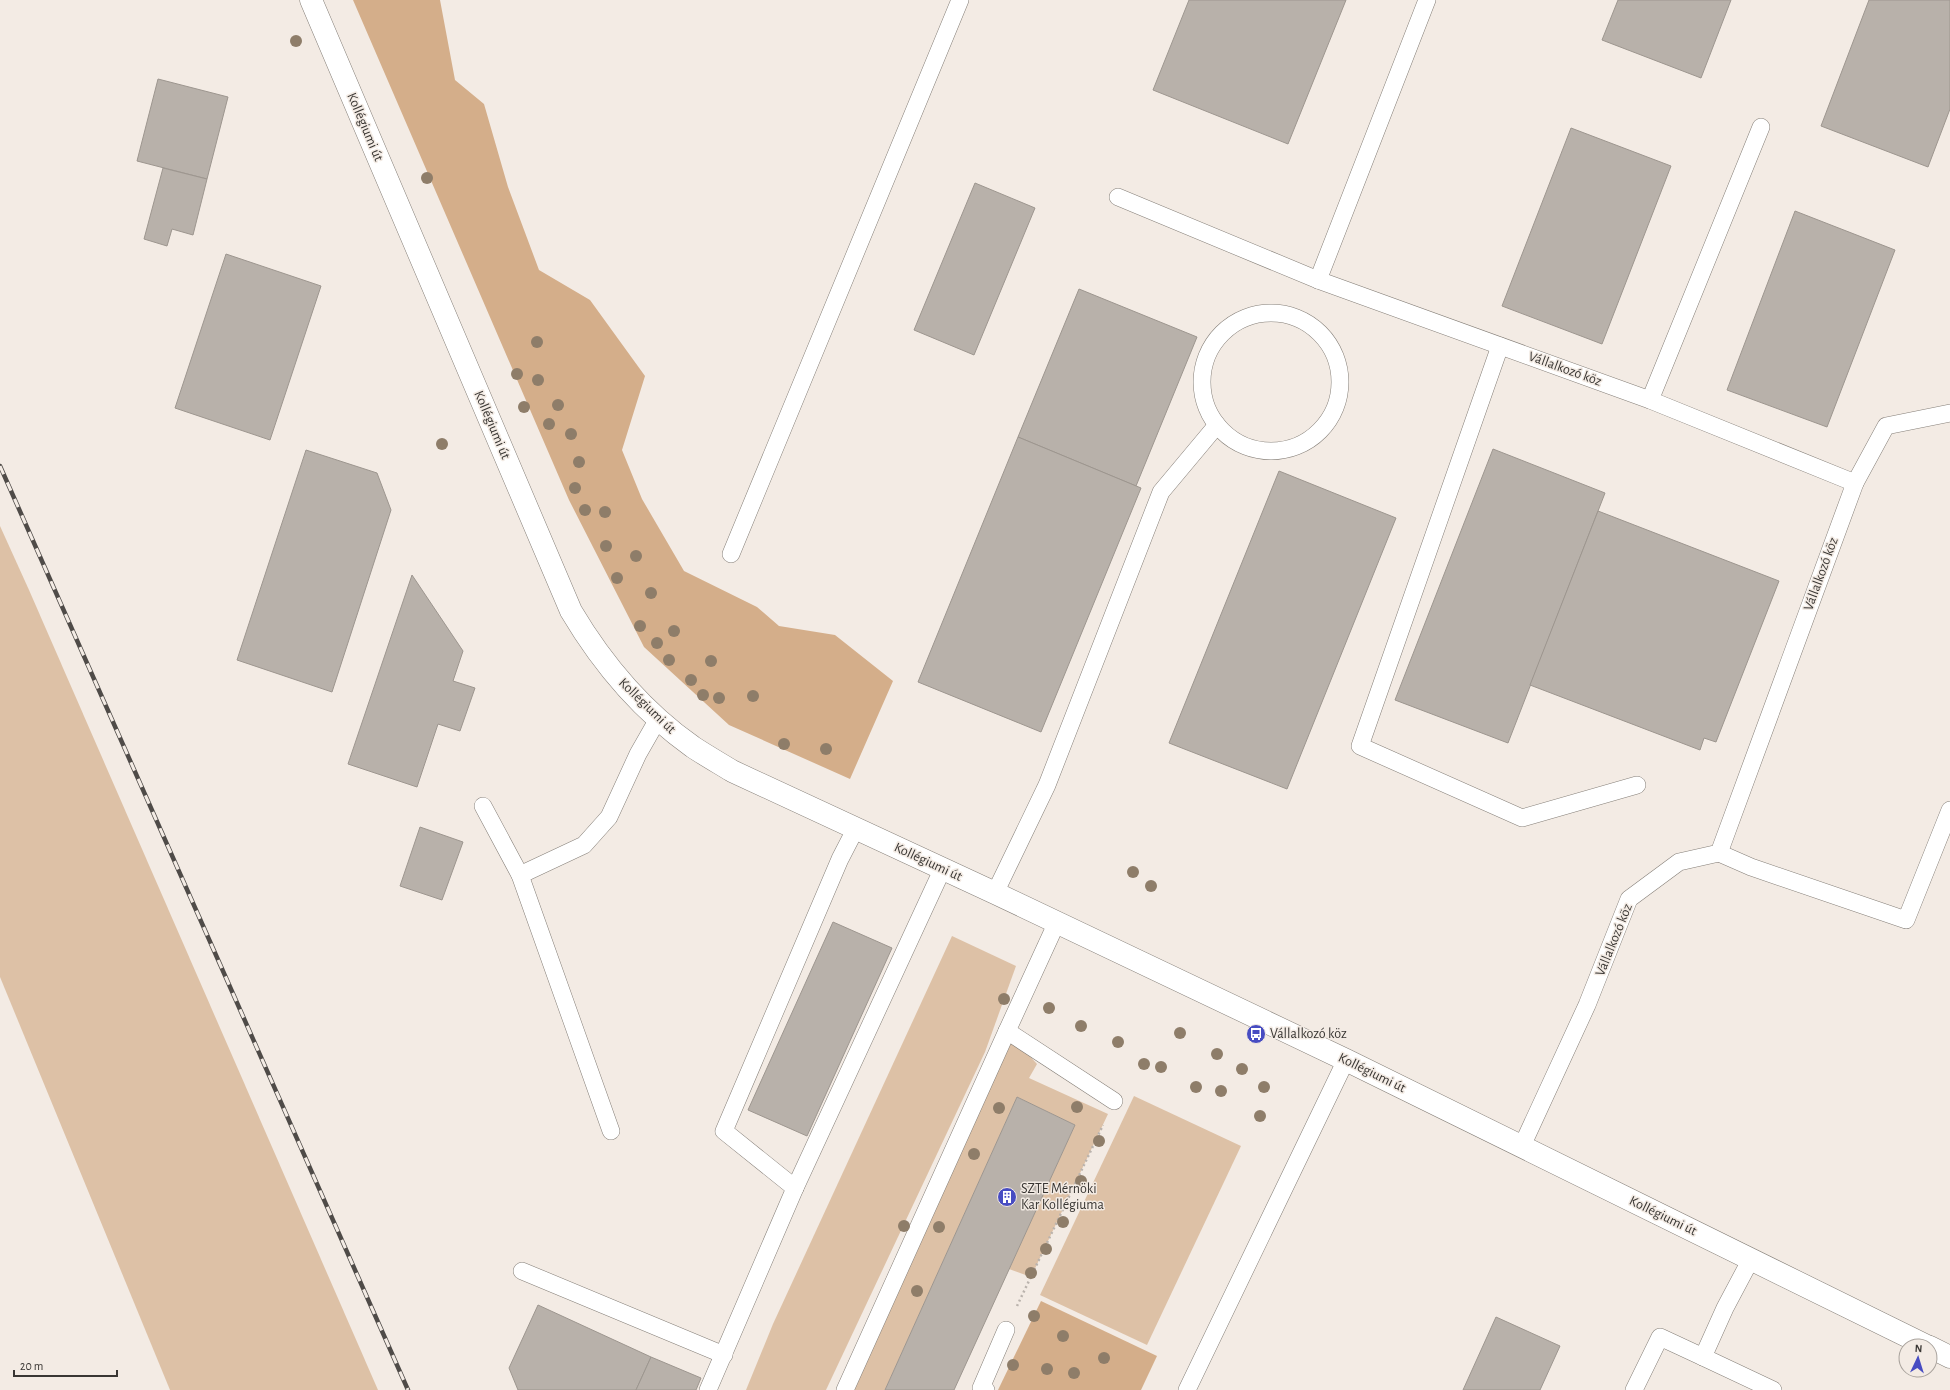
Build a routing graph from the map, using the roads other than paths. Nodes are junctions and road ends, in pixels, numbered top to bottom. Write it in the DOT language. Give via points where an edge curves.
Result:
graph roads {
  1 [pos="311,0"];
  2 [pos="960,0"];
  3 [pos="1427,0"];
  4 [pos="1761,127"];
  5 [pos="1118,197"];
  6 [pos="1318,280"];
  7 [pos="1500,346"];
  8 [pos="1650,400"];
  9 [pos="1950,413"];
  10 [pos="1217,425"];
  11 [pos="1855,483"];
  12 [pos="731,554"];
  13 [pos="658,720"];
  14 [pos="1637,785"];
  15 [pos="483,806"];
  16 [pos="1950,810"];
  17 [pos="856,828"];
  18 [pos="1719,853"];
  19 [pos="943,868"];
  20 [pos="520,875"];
  21 [pos="995,893"];
  22 [pos="1057,922"];
  23 [pos="1007,1031"];
  24 [pos="1346,1060"];
  25 [pos="1114,1100"];
  26 [pos="611,1131"];
  27 [pos="1522,1146"];
  28 [pos="795,1188"];
  29 [pos="1751,1259"];
  30 [pos="522,1271"];
  31 [pos="1006,1330"];
  32 [pos="1911,1338"];
  33 [pos="1938,1351"];
  34 [pos="724,1355"];
  35 [pos="1703,1357"];
  36 [pos="1950,1357"];
  37 [pos="1743,1384"];
  38 [pos="982,1389"];
  39 [pos="708,1390"];
  40 [pos="844,1390"];
  41 [pos="1187,1390"];
  42 [pos="1634,1390"];
  43 [pos="1773,1390"];
  1 -- 13 [label="street, Kollégiumi út" via="571,611 606,664"];
  2 -- 12 [label="lane"];
  3 -- 6 [label="lane"];
  4 -- 8 [label="lane"];
  5 -- 6 [label="lane, Vállalkozó köz"];
  6 -- 7 [label="lane, Vállalkozó köz"];
  7 -- 8 [label="lane, Vállalkozó köz"];
  7 -- 14 [label="lane" via="1360,746 1522,818"];
  8 -- 11 [label="lane, Vállalkozó köz"];
  9 -- 11 [label="lane" via="1886,426"];
  10 -- 10 [label="lane" via="1207,408 1202,381 1211,349 1223,332 1239,321 1258,314 1279,314 1299,319 1316,330 1329,344 1337,363 1340,383 1337,403 1328,421 1316,435 1283,450 1264,451 1230,438"];
  10 -- 21 [label="lane" via="1161,492 1047,785"];
  11 -- 18 [label="lane, Vállalkozó köz"];
  13 -- 17 [label="street, Kollégiumi út" via="694,747 732,770"];
  13 -- 20 [label="lane" via="638,754 609,817 584,845"];
  15 -- 20 [label="lane"];
  16 -- 18 [label="lane" via="1906,920 1751,867"];
  17 -- 19 [label="street, Kollégiumi út"];
  17 -- 28 [label="lane" via="724,1130"];
  18 -- 27 [label="lane, Vállalkozó köz" via="1679,862 1629,899 1587,1005"];
  19 -- 21 [label="street, Kollégiumi út"];
  19 -- 28 [label="lane"];
  20 -- 26 [label="lane"];
  21 -- 22 [label="street, Kollégiumi út"];
  22 -- 23 [label="lane"];
  22 -- 24 [label="street, Kollégiumi út"];
  23 -- 25 [label="lane"];
  23 -- 40 [label="lane"];
  24 -- 27 [label="street, Kollégiumi út"];
  24 -- 41 [label="lane"];
  27 -- 29 [label="street, Kollégiumi út"];
  28 -- 34 [label="lane"];
  29 -- 32 [label="street, Kollégiumi út"];
  29 -- 35 [label="lane"];
  30 -- 34 [label="lane"];
  31 -- 38 [label="lane"];
  33 -- 36 [label="street"];
  34 -- 39 [label="lane"];
  35 -- 37 [label="lane"];
  35 -- 42 [label="lane" via="1660,1337"];
  37 -- 43 [label="lane"];
}
